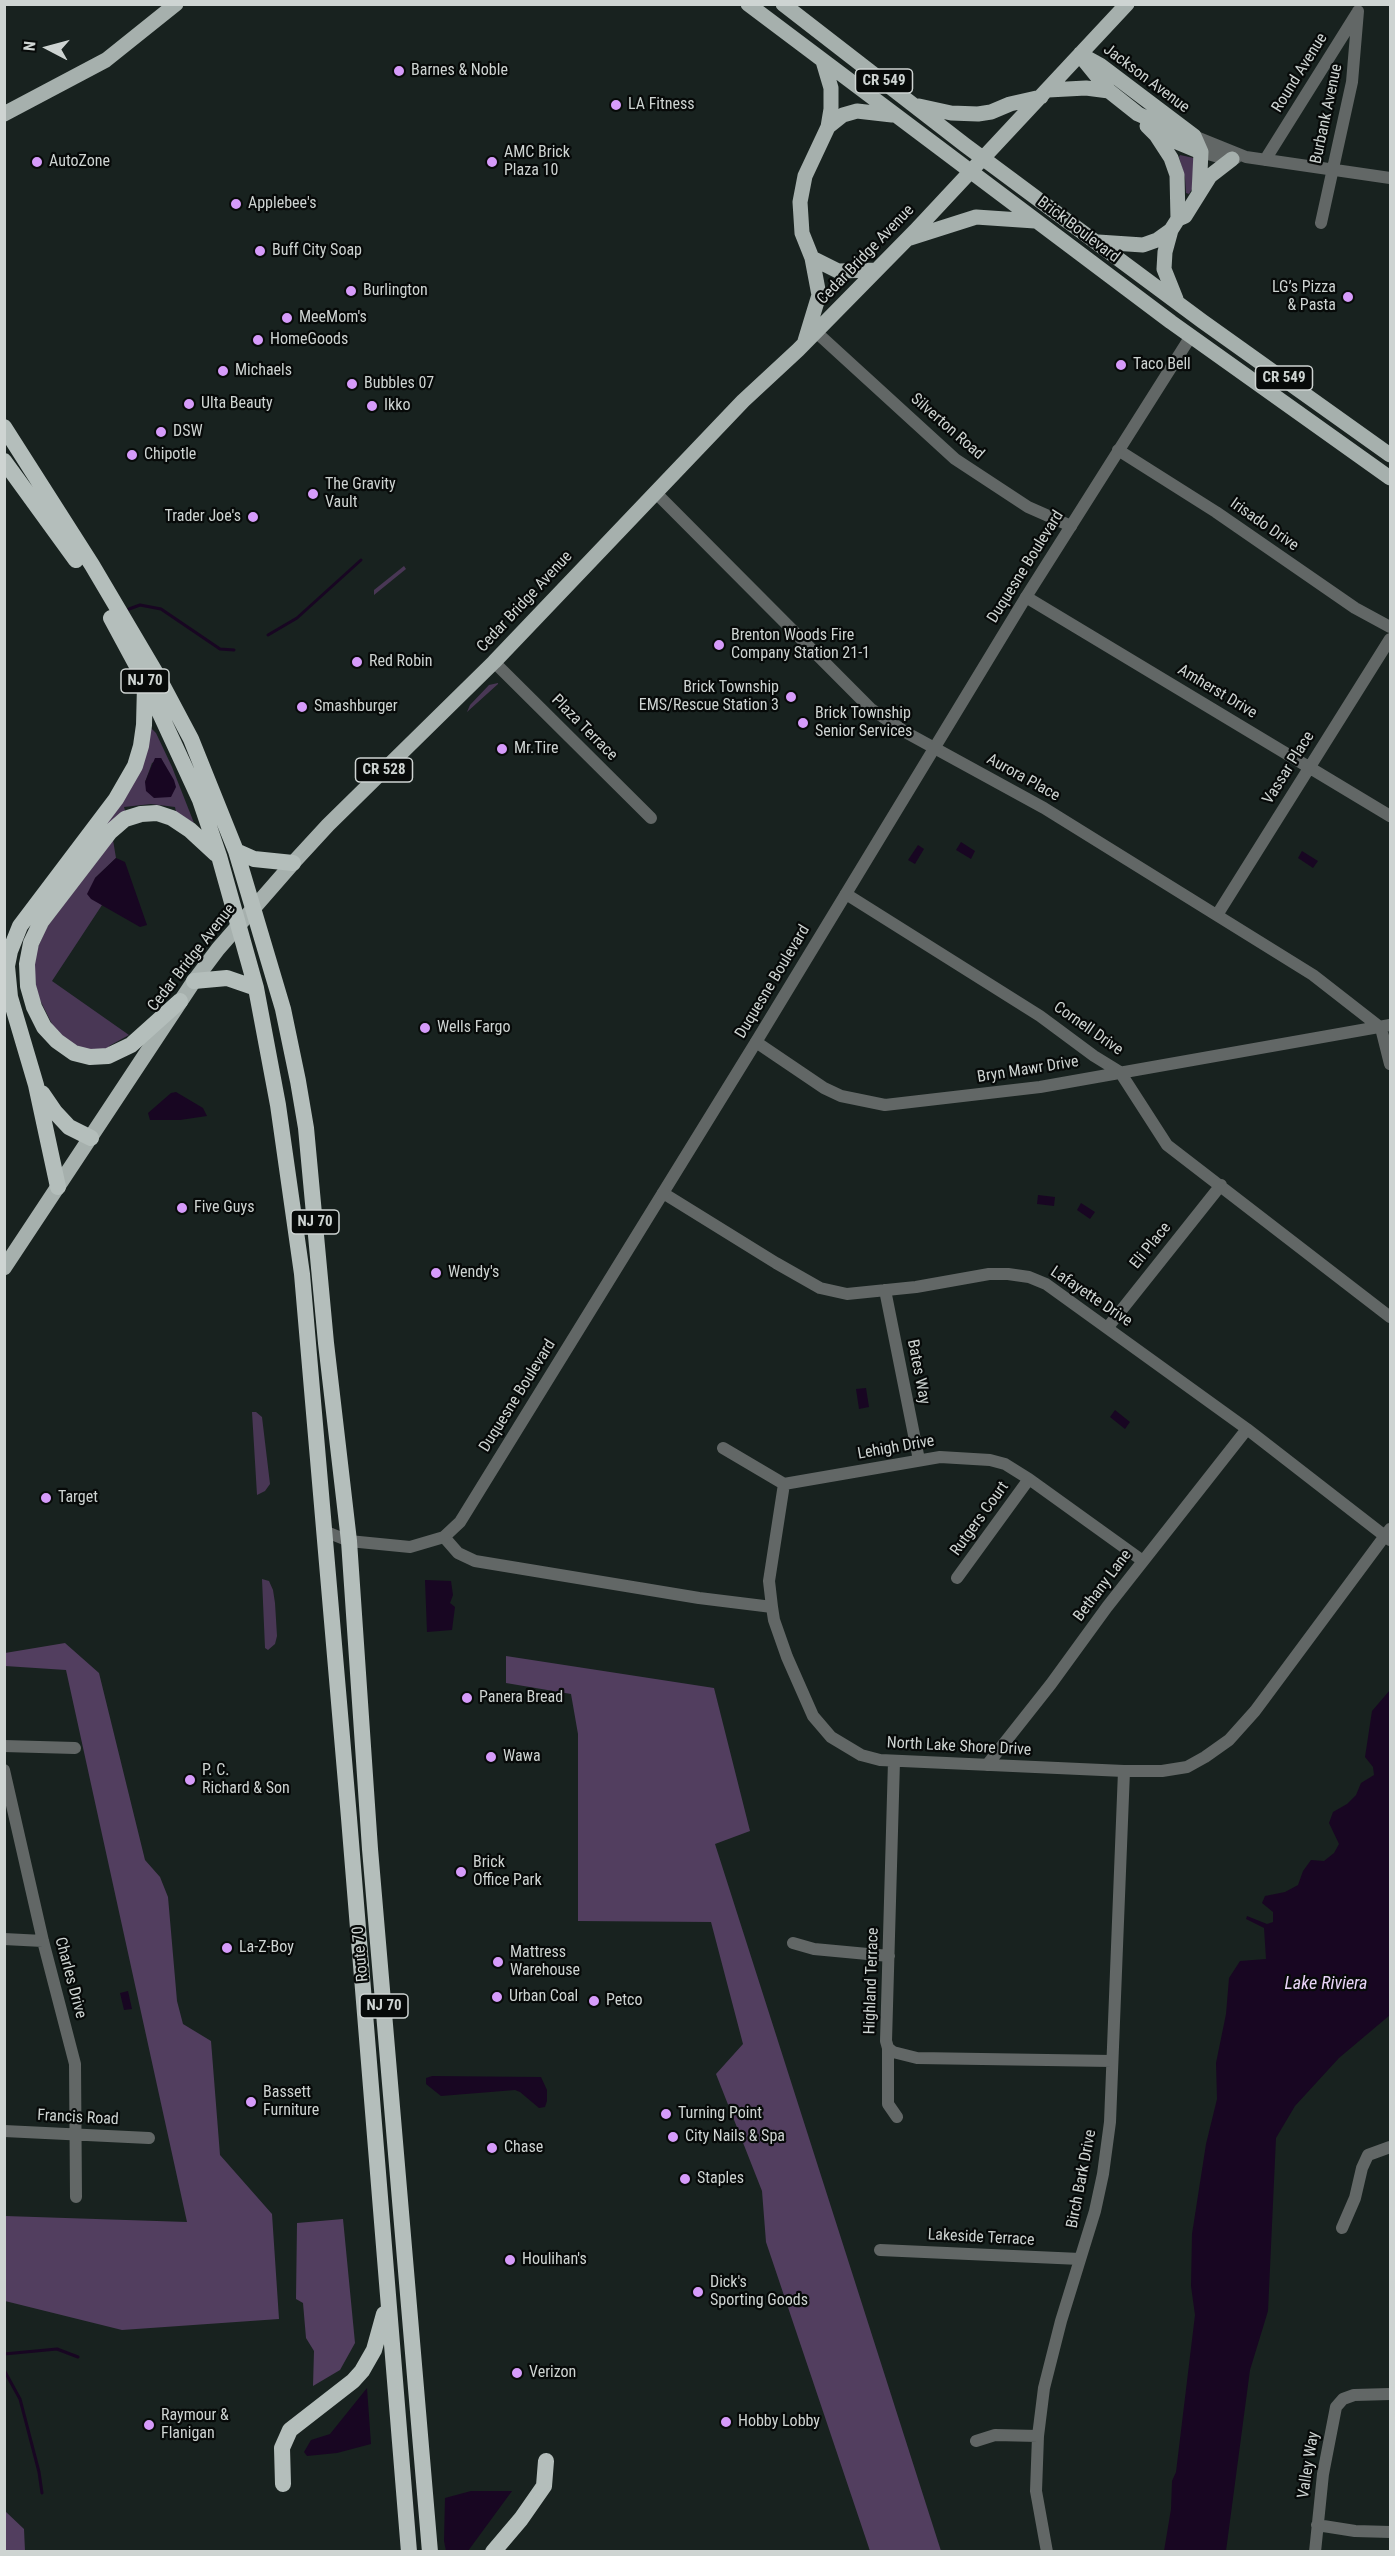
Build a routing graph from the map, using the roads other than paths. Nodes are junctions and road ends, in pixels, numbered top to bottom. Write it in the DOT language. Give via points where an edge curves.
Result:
graph roads {
  1 [pos="176,4"];
  2 [pos="748,4"];
  3 [pos="783,4"];
  4 [pos="1127,4"];
  5 [pos="1361,8"];
  6 [pos="1080,54"];
  7 [pos="820,59"];
  8 [pos="1109,91"];
  9 [pos="1045,93"];
  10 [pos="913,105"];
  11 [pos="4,114"];
  12 [pos="1138,114"];
  13 [pos="895,116"];
  14 [pos="828,127"];
  15 [pos="1194,136"];
  16 [pos="1201,152"];
  17 [pos="983,158"];
  18 [pos="1239,158"];
  19 [pos="1265,160"];
  20 [pos="1333,168"];
  21 [pos="970,172"];
  22 [pos="1390,177"];
  23 [pos="1199,193"];
  24 [pos="1035,221"];
  25 [pos="1321,223"];
  26 [pos="1175,225"];
  27 [pos="907,239"];
  28 [pos="1095,241"];
  29 [pos="812,258"];
  30 [pos="876,270"];
  31 [pos="1177,302"];
  32 [pos="816,332"];
  33 [pos="1191,336"];
  34 [pos="804,344"];
  35 [pos="4,427"];
  36 [pos="1118,450"];
  37 [pos="1390,455"];
  38 [pos="4,460"];
  39 [pos="1390,478"];
  40 [pos="655,492"];
  41 [pos="1071,526"];
  42 [pos="1026,597"];
  43 [pos="1390,627"];
  44 [pos="1390,639"];
  45 [pos="494,662"];
  46 [pos="145,681"];
  47 [pos="934,748"];
  48 [pos="1309,767"];
  49 [pos="1390,816"];
  50 [pos="651,818"];
  51 [pos="236,850"];
  52 [pos="219,856"];
  53 [pos="293,863"];
  54 [pos="846,894"];
  55 [pos="254,908"];
  56 [pos="1216,915"];
  57 [pos="238,926"];
  58 [pos="194,981"];
  59 [pos="256,988"];
  60 [pos="180,1001"];
  61 [pos="1386,1026"];
  62 [pos="756,1042"];
  63 [pos="1390,1064"];
  64 [pos="1120,1072"];
  65 [pos="36,1085"];
  66 [pos="91,1138"];
  67 [pos="1221,1185"];
  68 [pos="58,1187"];
  69 [pos="663,1193"];
  70 [pos="4,1268"];
  71 [pos="885,1290"];
  72 [pos="1390,1317"];
  73 [pos="1108,1327"];
  74 [pos="1247,1429"];
  75 [pos="723,1448"];
  76 [pos="919,1460"];
  77 [pos="1029,1479"];
  78 [pos="784,1484"];
  79 [pos="324,1531"];
  80 [pos="1389,1535"];
  81 [pos="444,1537"];
  82 [pos="349,1541"];
  83 [pos="1143,1561"];
  84 [pos="957,1578"];
  85 [pos="772,1608"];
  86 [pos="4,1746"];
  87 [pos="75,1748"];
  88 [pos="894,1761"];
  89 [pos="987,1765"];
  90 [pos="4,1770"];
  91 [pos="1124,1771"];
  92 [pos="4,1940"];
  93 [pos="43,1941"];
  94 [pos="793,1943"];
  95 [pos="889,1956"];
  96 [pos="888,2048"];
  97 [pos="1112,2061"];
  98 [pos="897,2117"];
  99 [pos="4,2131"];
  100 [pos="76,2135"];
  101 [pos="149,2138"];
  102 [pos="1390,2147"];
  103 [pos="76,2197"];
  104 [pos="1342,2228"];
  105 [pos="880,2250"];
  106 [pos="1080,2259"];
  107 [pos="388,2295"];
  108 [pos="1390,2394"];
  109 [pos="1038,2436"];
  110 [pos="976,2441"];
  111 [pos="546,2462"];
  112 [pos="283,2484"];
  113 [pos="1317,2525"];
  114 [pos="1390,2532"];
  115 [pos="409,2552"];
  116 [pos="430,2552"];
  117 [pos="493,2552"];
  118 [pos="1047,2552"];
  119 [pos="1314,2552"];
  1 -- 11 [label="main road" via="106,60"];
  2 -- 7 [label="main road, Brick Boulevard / CR 549"];
  3 -- 10 [label="main road, Brick Boulevard / CR 549"];
  4 -- 6 [label="main road, Cedar Bridge Avenue / CR 528"];
  5 -- 19 [label="street, Round Avenue"];
  5 -- 20 [label="street, Burbank Avenue" via="1352,82"];
  6 -- 8 [label="main road, Jackson Avenue"];
  6 -- 9 [label="main road, Cedar Bridge Avenue / CR 528"];
  6 -- 15 [label="main road, Jackson Avenue"];
  7 -- 13 [label="main road, Brick Boulevard / CR 549"];
  7 -- 14 [label="main road" via="832,98"];
  8 -- 9 [label="main road" via="1086,88"];
  8 -- 12 [label="main road, Jackson Avenue"];
  9 -- 10 [label="main road" via="978,114"];
  9 -- 17 [label="main road, Cedar Bridge Avenue / CR 528"];
  10 -- 17 [label="main road, Brick Boulevard / CR 549"];
  12 -- 16 [label="main road, Jackson Avenue" via="1177,142"];
  12 -- 26 [label="main road" via="1171,158 1177,175"];
  13 -- 14 [label="main road" via="857,111 843,115"];
  13 -- 21 [label="main road, Brick Boulevard / CR 549"];
  14 -- 29 [label="main road" via="805,176 800,202 802,232"];
  15 -- 16 [label="main road"];
  15 -- 18 [label="street, Jackson Avenue"];
  16 -- 18 [label="street, Jackson Avenue"];
  16 -- 23 [label="main road"];
  17 -- 21 [label="main road, Cedar Bridge Avenue / CR 528"];
  17 -- 28 [label="main road, Brick Boulevard / CR 549"];
  18 -- 19 [label="street, Jackson Avenue"];
  18 -- 23 [label="main road" via="1216,170"];
  19 -- 20 [label="street, Jackson Avenue"];
  20 -- 22 [label="street, Jackson Avenue"];
  20 -- 25 [label="street, Burbank Avenue"];
  21 -- 24 [label="main road, Brick Boulevard / CR 549"];
  21 -- 27 [label="main road, Cedar Bridge Avenue / CR 528"];
  23 -- 26 [label="main road"];
  24 -- 27 [label="main road" via="976,217"];
  24 -- 33 [label="main road, Brick Boulevard / CR 549"];
  26 -- 28 [label="main road" via="1143,246"];
  26 -- 31 [label="main road" via="1163,260"];
  27 -- 30 [label="main road, Cedar Bridge Avenue / CR 528"];
  28 -- 31 [label="main road, Brick Boulevard / CR 549"];
  29 -- 30 [label="main road" via="838,271"];
  29 -- 34 [label="main road" via="819,300"];
  30 -- 32 [label="main road, Cedar Bridge Avenue / CR 528"];
  31 -- 37 [label="main road, Brick Boulevard / CR 549"];
  32 -- 34 [label="main road, Cedar Bridge Avenue / CR 528"];
  32 -- 41 [label="street, Silverton Road" via="955,459 1028,507"];
  33 -- 36 [label="street, Duquesne Boulevard"];
  33 -- 39 [label="main road, Brick Boulevard / CR 549"];
  34 -- 40 [label="main road, Cedar Bridge Avenue / CR 528"];
  35 -- 51 [label="highway, NJ 70" via="157,675 191,739"];
  36 -- 41 [label="street, Duquesne Boulevard"];
  36 -- 43 [label="street, Irisado Drive" via="1355,608"];
  38 -- 46 [label="highway, NJ 70" via="83,570"];
  40 -- 45 [label="main road, Cedar Bridge Avenue / CR 528"];
  40 -- 47 [label="street, Aurora Place" via="871,709"];
  41 -- 42 [label="street, Duquesne Boulevard"];
  42 -- 47 [label="street, Duquesne Boulevard"];
  42 -- 48 [label="street, Amherst Drive"];
  44 -- 48 [label="street, Vassar Place"];
  45 -- 50 [label="street, Plaza Terrace"];
  45 -- 53 [label="main road, Cedar Bridge Avenue / CR 528"];
  46 -- 52 [label="highway, NJ 70" via="200,800"];
  46 -- 65 [label="highway" via="142,735 135,766 116,799 20,926 10,951 10,997"];
  47 -- 54 [label="street, Duquesne Boulevard"];
  47 -- 56 [label="street, Aurora Place" via="1044,808"];
  48 -- 49 [label="street, Amherst Drive"];
  48 -- 56 [label="street, Vassar Place"];
  51 -- 53 [label="highway" via="254,860"];
  51 -- 55 [label="highway, NJ 70"];
  52 -- 57 [label="highway, NJ 70"];
  52 -- 60 [label="highway" via="172,818 149,813 125,819 110,832 48,914 32,943 27,964 34,1007 44,1027 74,1053 108,1056 121,1050"];
  53 -- 55 [label="main road, Cedar Bridge Avenue / CR 528"];
  54 -- 62 [label="street, Duquesne Boulevard"];
  54 -- 64 [label="street, Cornell Drive" via="1040,1016"];
  55 -- 57 [label="main road, Cedar Bridge Avenue / CR 528"];
  55 -- 82 [label="highway, NJ 70" via="283,1009 306,1128"];
  56 -- 61 [label="street, Aurora Place"];
  57 -- 58 [label="main road, Cedar Bridge Avenue / CR 528"];
  57 -- 59 [label="highway, NJ 70"];
  58 -- 59 [label="highway" via="228,978"];
  58 -- 60 [label="main road, Cedar Bridge Avenue / CR 528"];
  59 -- 79 [label="highway, NJ 70" via="278,1105 302,1274"];
  60 -- 66 [label="main road, Cedar Bridge Avenue / CR 528"];
  61 -- 63 [label="street"];
  61 -- 64 [label="street, Bryn Mawr Drive"];
  62 -- 64 [label="street, Bryn Mawr Drive" via="824,1088 841,1096 885,1105 1040,1087"];
  62 -- 69 [label="street, Duquesne Boulevard"];
  64 -- 67 [label="street, Cornell Drive" via="1167,1144"];
  65 -- 66 [label="highway" via="69,1127"];
  65 -- 68 [label="highway"];
  66 -- 68 [label="main road, Cedar Bridge Avenue / CR 528"];
  67 -- 72 [label="street, Cornell Drive"];
  67 -- 73 [label="street, Eli Place"];
  68 -- 70 [label="main road, Cedar Bridge Avenue / CR 528"];
  69 -- 71 [label="street, Lafayette Drive" via="820,1287 847,1294"];
  69 -- 81 [label="street, Duquesne Boulevard" via="460,1522"];
  71 -- 73 [label="street, Lafayette Drive" via="990,1274 1029,1277 1046,1284"];
  71 -- 76 [label="street, Bates Way"];
  73 -- 74 [label="street, Lafayette Drive"];
  74 -- 80 [label="street, Lafayette Drive"];
  74 -- 83 [label="street, Bethany Lane"];
  75 -- 78 [label="street"];
  76 -- 77 [label="street, Lehigh Drive" via="940,1456 990,1460"];
  76 -- 78 [label="street, Lehigh Drive"];
  77 -- 83 [label="street, Lehigh Drive"];
  77 -- 84 [label="street, Rutgers Court"];
  78 -- 85 [label="street" via="769,1581"];
  79 -- 82 [label="street"];
  79 -- 107 [label="highway, Route 70 / NJ 70"];
  80 -- 91 [label="street, North Lake Shore Drive" via="1229,1740 1187,1767"];
  81 -- 82 [label="street" via="410,1547"];
  81 -- 85 [label="street" via="458,1553 475,1561"];
  82 -- 116 [label="highway, Route 70 / NJ 70" via="370,1849"];
  83 -- 89 [label="street, Bethany Lane"];
  85 -- 88 [label="street, North Lake Shore Drive" via="787,1657 813,1716 831,1737 861,1755"];
  86 -- 87 [label="street"];
  88 -- 89 [label="street, North Lake Shore Drive"];
  88 -- 95 [label="street, Highland Terrace"];
  89 -- 91 [label="street, North Lake Shore Drive"];
  90 -- 93 [label="street, Charles Drive"];
  91 -- 97 [label="street, Birch Bark Drive"];
  92 -- 93 [label="street"];
  93 -- 100 [label="street, Charles Drive" via="75,2064"];
  94 -- 95 [label="street" via="814,1949"];
  95 -- 96 [label="street, Highland Terrace"];
  96 -- 97 [label="street, Highland Terrace" via="917,2058"];
  96 -- 98 [label="street" via="888,2104"];
  97 -- 106 [label="street, Birch Bark Drive" via="1103,2175"];
  99 -- 100 [label="street, Francis Road"];
  100 -- 101 [label="street, Francis Road"];
  100 -- 103 [label="street, Charles Drive"];
  102 -- 104 [label="street" via="1368,2155"];
  105 -- 106 [label="street, Lakeside Terrace"];
  106 -- 109 [label="street, Birch Bark Drive" via="1044,2388"];
  107 -- 112 [label="highway" via="374,2350 362,2371 303,2418 285,2438"];
  107 -- 115 [label="highway, NJ 70"];
  108 -- 113 [label="street, Valley Way" via="1354,2395 1343,2398 1336,2407"];
  109 -- 110 [label="street" via="994,2435"];
  109 -- 118 [label="street, Birch Bark Drive" via="1036,2491"];
  111 -- 117 [label="highway" via="544,2486"];
  113 -- 114 [label="street"];
  113 -- 119 [label="street, Valley Way"];
}
